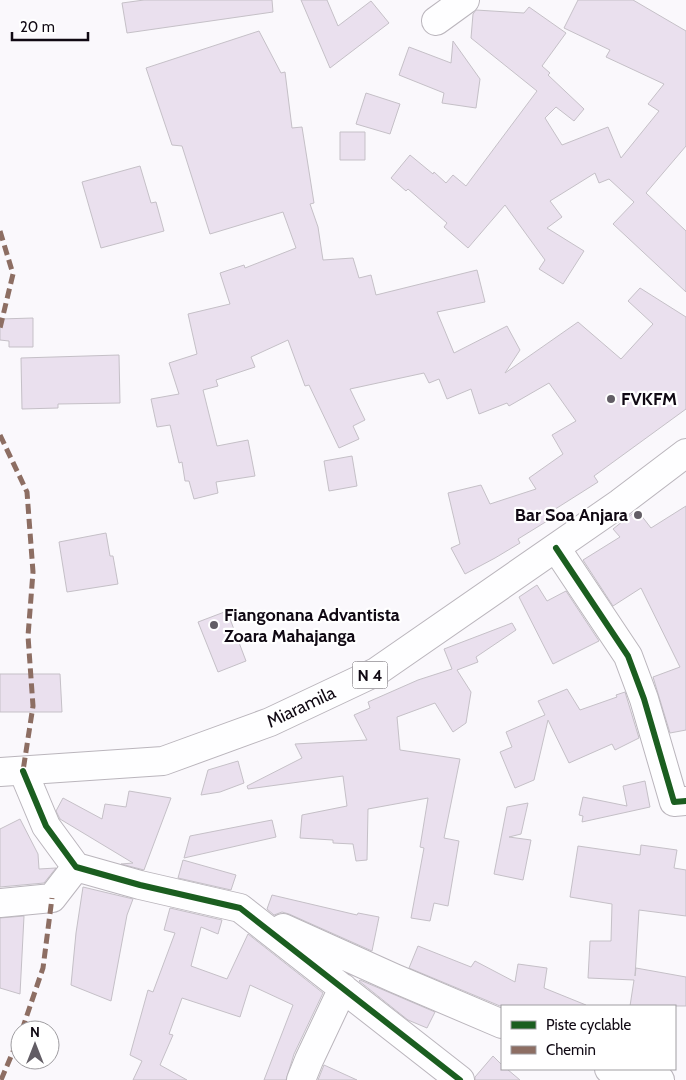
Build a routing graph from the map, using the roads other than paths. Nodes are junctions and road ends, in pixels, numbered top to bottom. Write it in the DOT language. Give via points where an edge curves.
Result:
graph roads {
  1 [pos="465,0"];
  2 [pos="436,21"];
  3 [pos="686,453"];
  4 [pos="556,548"];
  5 [pos="12,771"];
  6 [pos="686,801"];
  7 [pos="76,867"];
  8 [pos="0,903"];
  9 [pos="240,908"];
  10 [pos="343,988"];
  11 [pos="501,1024"];
  12 [pos="614,1070"];
  13 [pos="301,1080"];
  14 [pos="460,1080"];
  15 [pos="660,1080"];
  1 -- 2 [label="street"];
  3 -- 4 [label="street, Miaramila / N 4"];
  4 -- 5 [label="street, Miaramila / N 4" via="376,672 270,722 163,761"];
  4 -- 6 [label="street" via="628,656 644,698 674,802"];
  5 -- 7 [label="street"];
  7 -- 8 [label="street" via="52,898"];
  7 -- 9 [label="street"];
  9 -- 10 [label="street"];
  9 -- 11 [label="street"];
  10 -- 13 [label="street"];
  10 -- 14 [label="street"];
  12 -- 15 [label="street"];
}
